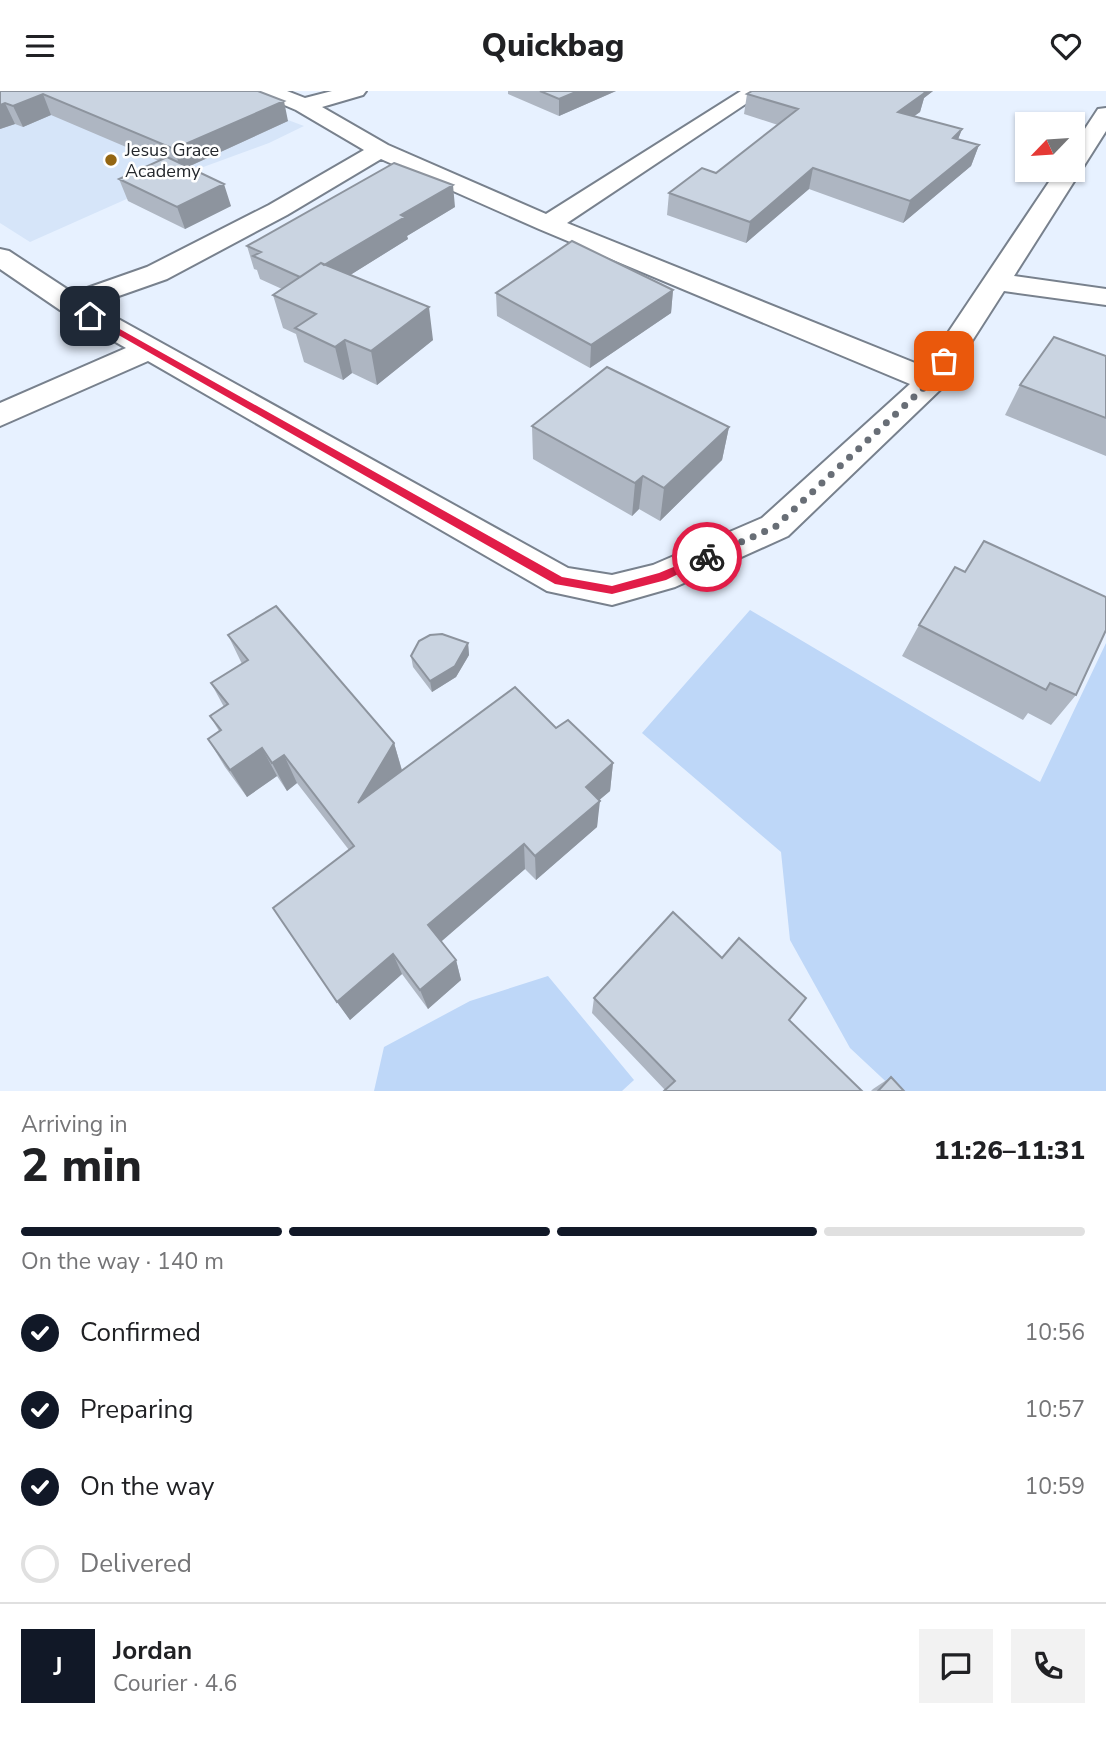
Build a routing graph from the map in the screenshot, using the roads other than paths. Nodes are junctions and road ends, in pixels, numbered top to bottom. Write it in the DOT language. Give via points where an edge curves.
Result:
graph roads {
  1 [pos="268,91"];
  2 [pos="356,91"];
  3 [pos="755,91"];
  4 [pos="304,104"];
  5 [pos="1106,114"];
  6 [pos="1085,146"];
  7 [pos="380,150"];
  8 [pos="1061,182"];
  9 [pos="548,224"];
  10 [pos="0,257"];
  11 [pos="994,281"];
  12 [pos="1106,297"];
  13 [pos="70,304"];
  14 [pos="149,349"];
  15 [pos="931,381"];
  16 [pos="0,415"];
  1 -- 4 [label="street"];
  2 -- 4 [label="street"];
  3 -- 9 [label="street"];
  4 -- 7 [label="street"];
  5 -- 6 [label="street"];
  7 -- 9 [label="street"];
  7 -- 13 [label="street" via="157,273"];
  8 -- 11 [label="street"];
  9 -- 15 [label="street"];
  10 -- 13 [label="street"];
  11 -- 12 [label="street"];
  11 -- 15 [label="street"];
  13 -- 14 [label="street"];
  14 -- 15 [label="street" via="559,581 612,590 662,577 775,527"];
  14 -- 16 [label="street"];
}
